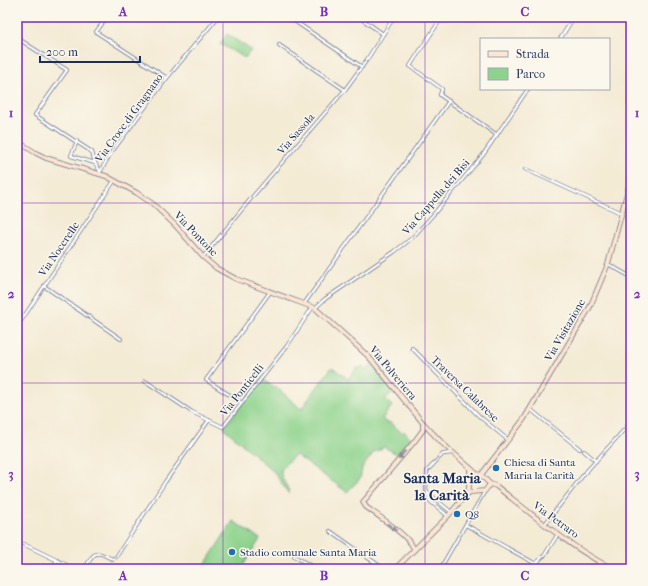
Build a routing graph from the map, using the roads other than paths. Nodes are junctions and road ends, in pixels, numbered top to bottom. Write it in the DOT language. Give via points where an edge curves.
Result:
graph roads {
  1 [pos="107,17"];
  2 [pos="218,17"];
  3 [pos="359,17"];
  4 [pos="394,17"];
  5 [pos="442,17"];
  6 [pos="574,17"];
  7 [pos="293,20"];
  8 [pos="383,34"];
  9 [pos="17,38"];
  10 [pos="561,38"];
  11 [pos="279,45"];
  12 [pos="362,67"];
  13 [pos="167,78"];
  14 [pos="345,90"];
  15 [pos="527,90"];
  16 [pos="449,101"];
  17 [pos="497,135"];
  18 [pos="17,141"];
  19 [pos="77,141"];
  20 [pos="94,163"];
  21 [pos="525,169"];
  22 [pos="100,172"];
  23 [pos="631,178"];
  24 [pos="114,180"];
  25 [pos="622,214"];
  26 [pos="203,256"];
  27 [pos="608,264"];
  28 [pos="631,278"];
  29 [pos="44,286"];
  30 [pos="270,292"];
  31 [pos="304,304"];
  32 [pos="313,308"];
  33 [pos="17,327"];
  34 [pos="121,340"];
  35 [pos="412,348"];
  36 [pos="145,381"];
  37 [pos="242,403"];
  38 [pos="530,409"];
  39 [pos="208,420"];
  40 [pos="631,422"];
  41 [pos="424,423"];
  42 [pos="429,429"];
  43 [pos="422,430"];
  44 [pos="508,440"];
  45 [pos="580,449"];
  46 [pos="584,451"];
  47 [pos="453,453"];
  48 [pos="596,461"];
  49 [pos="470,468"];
  50 [pos="481,475"];
  51 [pos="490,484"];
  52 [pos="485,491"];
  53 [pos="466,495"];
  54 [pos="450,514"];
  55 [pos="545,524"];
  56 [pos="466,525"];
  57 [pos="330,531"];
  58 [pos="558,534"];
  59 [pos="17,541"];
  60 [pos="414,550"];
  61 [pos="294,556"];
  62 [pos="57,560"];
  63 [pos="600,562"];
  64 [pos="52,569"];
  65 [pos="75,569"];
  66 [pos="84,569"];
  67 [pos="316,569"];
  68 [pos="384,569"];
  69 [pos="396,569"];
  70 [pos="440,569"];
  71 [pos="596,569"];
  72 [pos="613,569"];
  1 -- 13 [label="street" via="96,32"];
  2 -- 13 [label="street, Via Croce di Gragnano"];
  3 -- 8 [label="street"];
  4 -- 8 [label="street, Via Sassola"];
  5 -- 16 [label="street" via="410,66 442,89 440,95"];
  6 -- 10 [label="street"];
  7 -- 12 [label="street"];
  8 -- 12 [label="street, Via Sassola"];
  9 -- 19 [label="street" via="67,70 35,114"];
  11 -- 14 [label="street"];
  12 -- 14 [label="street, Via Sassola"];
  13 -- 22 [label="street, Via Croce di Gragnano" via="111,153"];
  14 -- 26 [label="street, Via Sassola"];
  15 -- 17 [label="street, Via Cappella dei Bisi"];
  16 -- 17 [label="street"];
  16 -- 31 [label="street"];
  17 -- 32 [label="street, Via Cappella dei Bisi" via="412,238"];
  18 -- 22 [label="street, Via Pontone" via="46,158"];
  19 -- 20 [label="street" via="92,152"];
  19 -- 20 [label="street" via="71,156"];
  20 -- 22 [label="street"];
  21 -- 25 [label="street"];
  22 -- 24 [label="street, Via Pontone"];
  23 -- 25 [label="street, Via Visitazione"];
  24 -- 26 [label="street, Via Pontone" via="153,204 176,225"];
  24 -- 29 [label="street, Via Nocerelle"];
  25 -- 27 [label="street, Via Visitazione"];
  26 -- 30 [label="street, Via Pontone" via="216,268 236,279"];
  27 -- 28 [label="street"];
  27 -- 38 [label="street, Via Visitazione" via="590,307"];
  29 -- 33 [label="street, Via Nocerelle"];
  29 -- 34 [label="street"];
  30 -- 31 [label="street, Via Pontone"];
  30 -- 37 [label="street" via="206,380"];
  31 -- 32 [label="street, Via Pontone"];
  32 -- 37 [label="street, Via Ponticelli"];
  32 -- 41 [label="street, Via Polveriera" via="370,357"];
  35 -- 44 [label="street, Traversa Calabrese" via="479,416"];
  36 -- 39 [label="street, Via Ponticelli"];
  37 -- 39 [label="street, Via Ponticelli" via="223,427"];
  38 -- 44 [label="street, Via Visitazione"];
  38 -- 45 [label="street"];
  39 -- 66 [label="street" via="116,557 112,559 100,553 94,554"];
  40 -- 48 [label="street"];
  41 -- 42 [label="street, Via Polveriera"];
  41 -- 43 [label="street"];
  42 -- 43 [label="street"];
  42 -- 47 [label="street, Via Polveriera"];
  43 -- 60 [label="street, one-way" via="363,502 413,545"];
  44 -- 50 [label="street, Via Visitazione"];
  46 -- 48 [label="street"];
  47 -- 49 [label="street"];
  47 -- 54 [label="street" via="443,454 427,471 426,491 430,501"];
  48 -- 55 [label="street"];
  49 -- 50 [label="street, Via Petraro"];
  49 -- 53 [label="street"];
  50 -- 51 [label="street, Via Petraro"];
  51 -- 52 [label="street"];
  51 -- 55 [label="street, Via Petraro"];
  52 -- 53 [label="street"];
  52 -- 56 [label="street"];
  53 -- 54 [label="street"];
  54 -- 60 [label="street"];
  55 -- 58 [label="street, Via Petraro"];
  56 -- 58 [label="street" via="536,564"];
  56 -- 70 [label="street"];
  57 -- 68 [label="street"];
  58 -- 63 [label="street, Via Petraro"];
  59 -- 62 [label="street"];
  60 -- 69 [label="street"];
  61 -- 67 [label="street"];
  62 -- 64 [label="street"];
  62 -- 65 [label="street"];
  63 -- 71 [label="street"];
  63 -- 72 [label="street, Via Petraro"];
}
